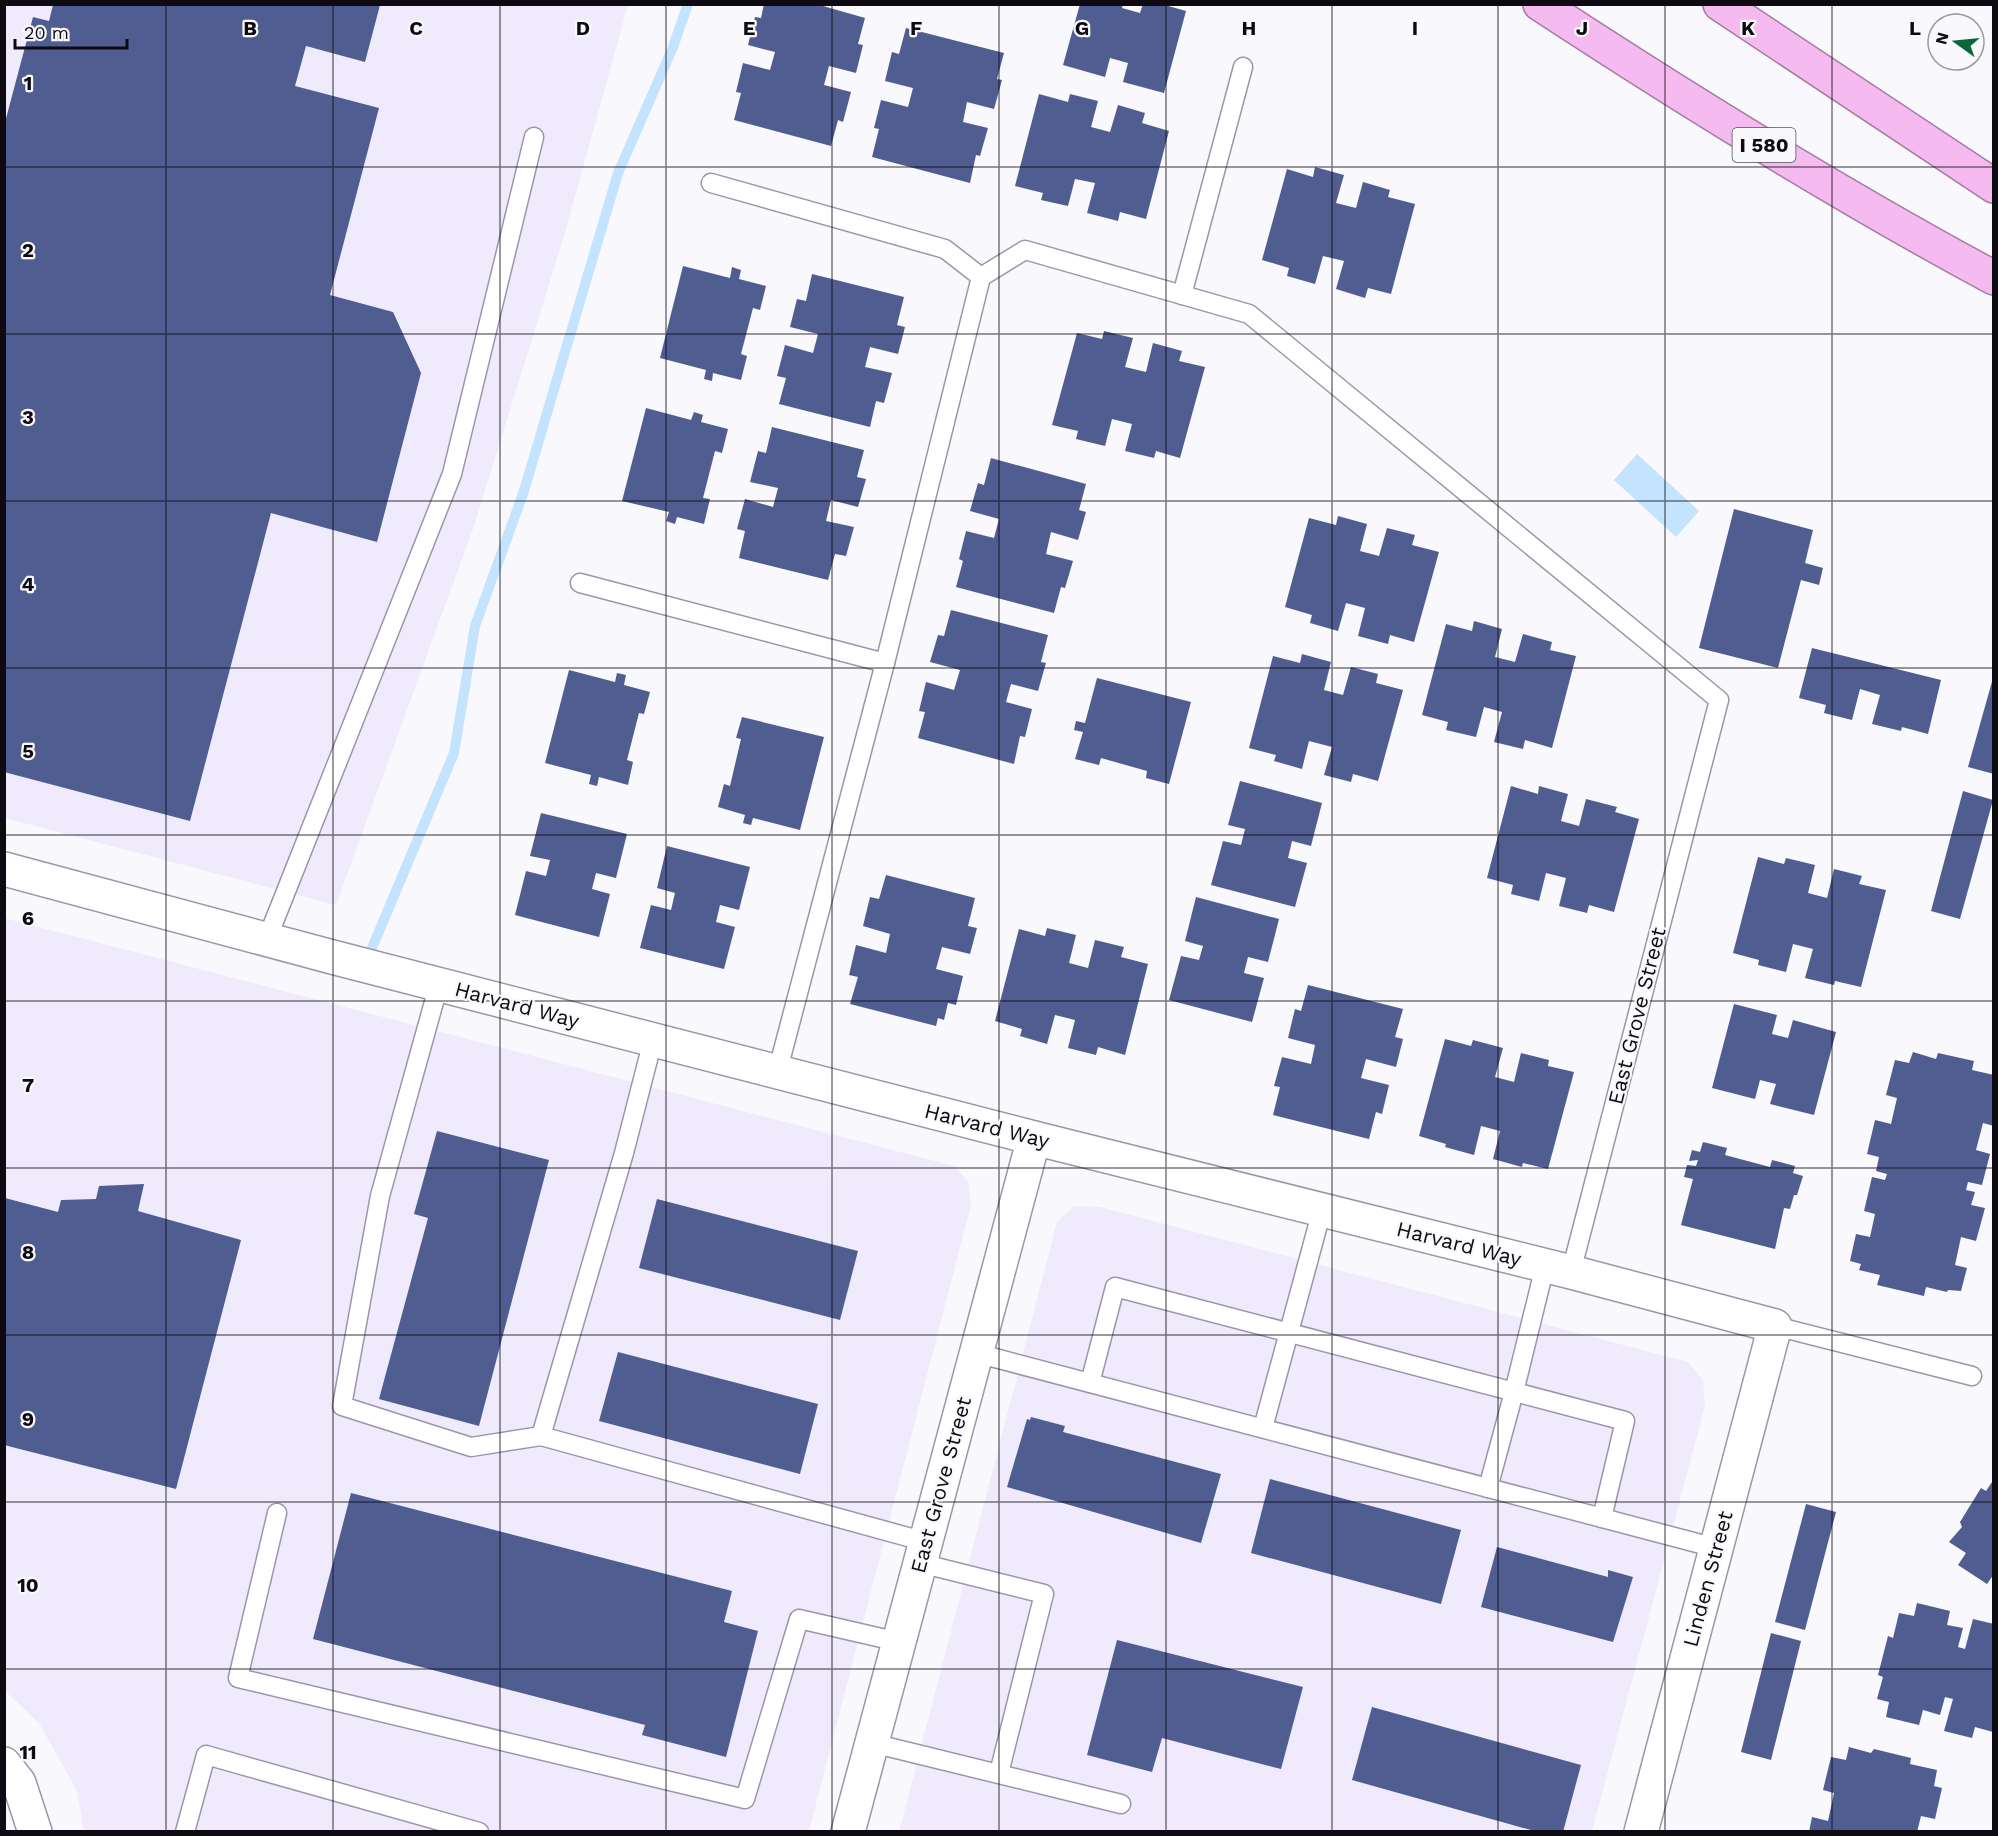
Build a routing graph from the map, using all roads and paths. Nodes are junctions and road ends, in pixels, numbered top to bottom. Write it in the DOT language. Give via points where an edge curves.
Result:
graph roads {
  1 [pos="1540,4"];
  2 [pos="1720,4"];
  3 [pos="1243,67"];
  4 [pos="534,137"];
  5 [pos="711,183"];
  6 [pos="1994,186"];
  7 [pos="981,277"];
  8 [pos="1994,278"];
  9 [pos="1182,295"];
  10 [pos="580,583"];
  11 [pos="885,663"];
  12 [pos="4,869"];
  13 [pos="267,939"];
  14 [pos="440,984"];
  15 [pos="653,1040"];
  16 [pos="777,1072"];
  17 [pos="1034,1138"];
  18 [pos="1323,1210"];
  19 [pos="1558,1269"];
  20 [pos="1775,1326"];
  21 [pos="1288,1332"];
  22 [pos="976,1353"];
  23 [pos="1972,1376"];
  24 [pos="1090,1383"];
  25 [pos="1514,1392"];
  26 [pos="1263,1428"];
  27 [pos="541,1436"];
  28 [pos="1488,1488"];
  29 [pos="277,1513"];
  30 [pos="1602,1518"];
  31 [pos="1716,1548"];
  32 [pos="923,1552"];
  33 [pos="899,1642"];
  34 [pos="872,1743"];
  35 [pos="4,1764"];
  36 [pos="999,1773"];
  37 [pos="1121,1804"];
  38 [pos="35,1832"];
  39 [pos="185,1832"];
  40 [pos="479,1832"];
  41 [pos="848,1832"];
  42 [pos="1641,1832"];
  1 -- 8 [label="highway, I 580" via="1766,146"];
  2 -- 6 [label="highway"];
  3 -- 9 [label="lane"];
  4 -- 13 [label="lane" via="452,474"];
  5 -- 7 [label="lane" via="945,249"];
  7 -- 9 [label="lane" via="1025,250"];
  7 -- 11 [label="lane"];
  9 -- 19 [label="lane, East Grove Street" via="1249,314 1719,700"];
  10 -- 11 [label="lane"];
  11 -- 16 [label="lane"];
  12 -- 13 [label="street, Harvard Way"];
  13 -- 14 [label="street, Harvard Way"];
  14 -- 15 [label="street, Harvard Way"];
  14 -- 27 [label="lane" via="380,1196 342,1406 471,1447"];
  15 -- 16 [label="street, Harvard Way"];
  15 -- 27 [label="lane"];
  16 -- 17 [label="street, Harvard Way"];
  17 -- 18 [label="street, Harvard Way"];
  17 -- 22 [label="street, East Grove Street"];
  18 -- 19 [label="street, Harvard Way"];
  18 -- 21 [label="lane"];
  19 -- 20 [label="street, Harvard Way"];
  19 -- 25 [label="lane, East Grove Street"];
  20 -- 23 [label="lane, Harvard Way"];
  20 -- 31 [label="street, Linden Street"];
  21 -- 24 [label="lane" via="1115,1287"];
  21 -- 25 [label="lane"];
  21 -- 26 [label="lane"];
  22 -- 24 [label="lane"];
  22 -- 32 [label="street, East Grove Street"];
  24 -- 26 [label="lane"];
  25 -- 28 [label="lane, East Grove Street"];
  25 -- 30 [label="lane" via="1625,1420"];
  26 -- 28 [label="lane"];
  27 -- 32 [label="lane"];
  28 -- 30 [label="lane"];
  29 -- 33 [label="lane" via="238,1678 745,1799 799,1619"];
  30 -- 31 [label="lane"];
  31 -- 42 [label="street, Linden Street"];
  32 -- 33 [label="street, East Grove Street"];
  32 -- 36 [label="lane" via="1044,1594"];
  33 -- 34 [label="street, East Grove Street"];
  34 -- 36 [label="lane"];
  34 -- 41 [label="street, East Grove Street"];
  35 -- 38 [label="street" via="19,1783"];
  36 -- 37 [label="lane"];
  39 -- 40 [label="lane" via="206,1755"];
}
